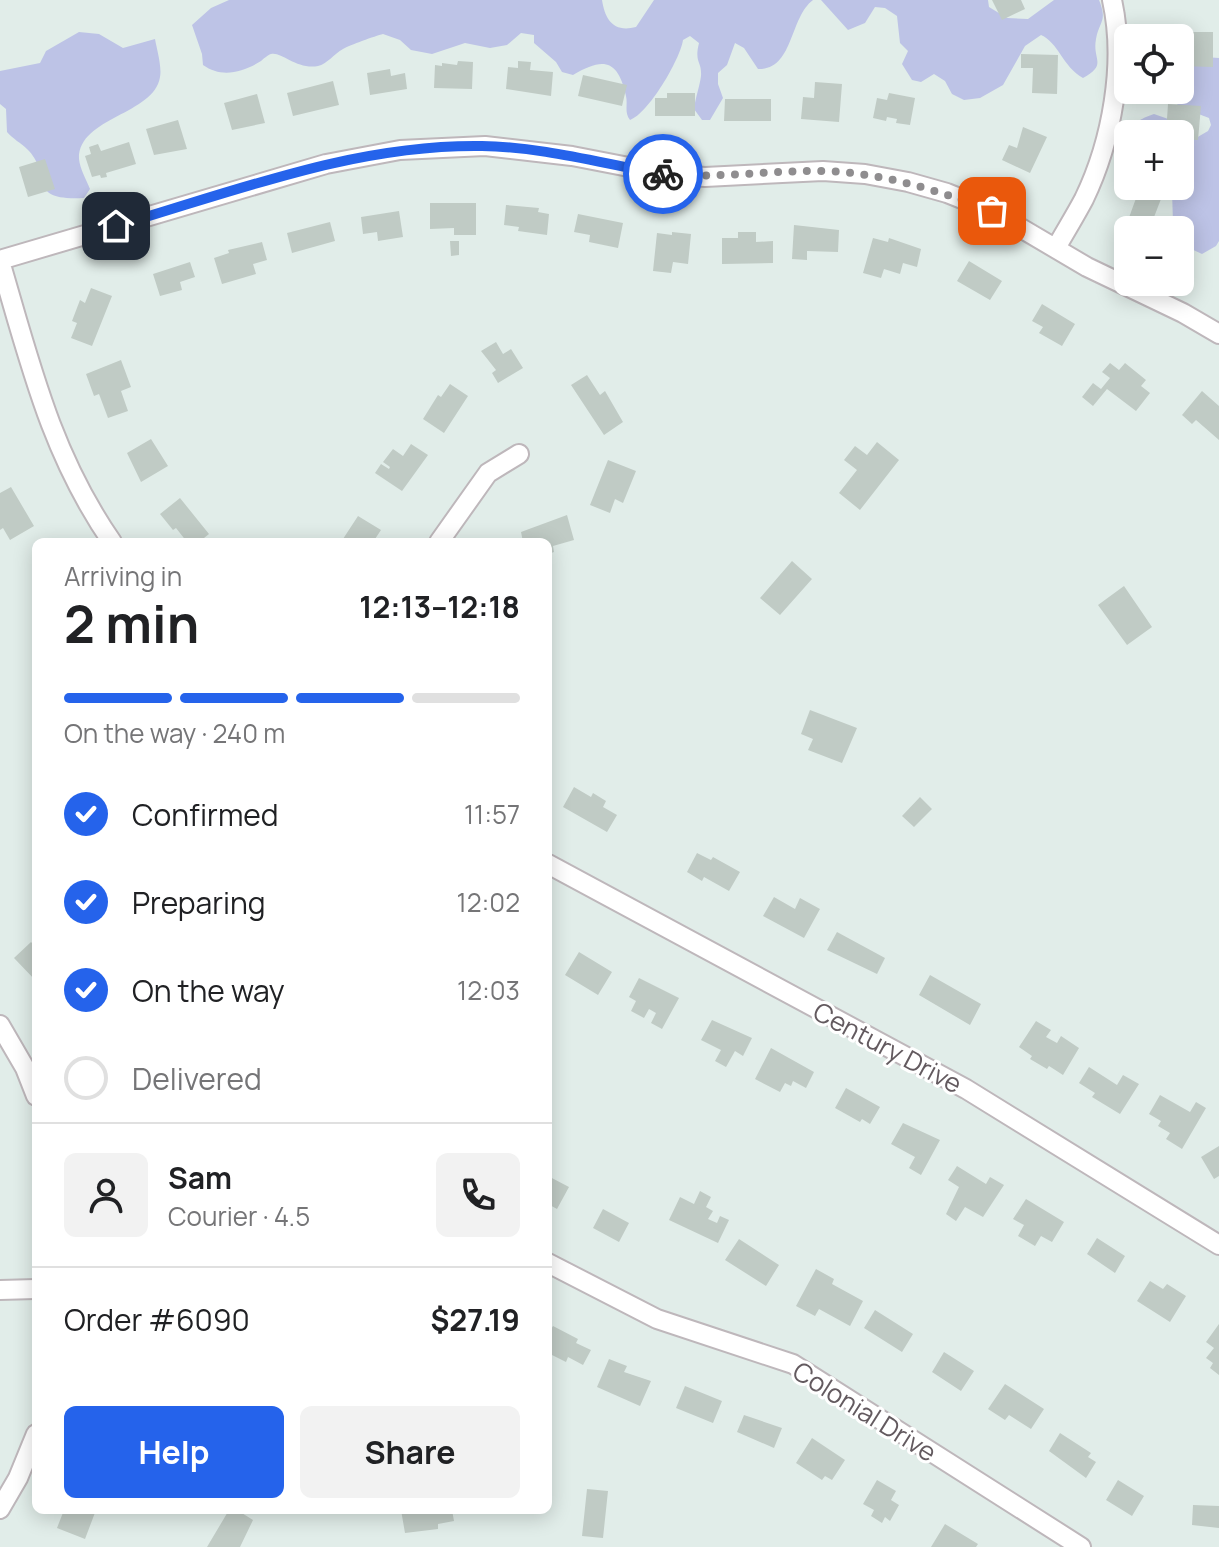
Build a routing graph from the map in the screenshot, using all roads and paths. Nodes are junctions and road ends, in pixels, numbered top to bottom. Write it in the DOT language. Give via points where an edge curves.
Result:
graph roads {
  1 [pos="1112,0"];
  2 [pos="1056,248"];
  3 [pos="0,261"];
  4 [pos="1219,334"];
  5 [pos="519,454"];
  6 [pos="109,538"];
  7 [pos="442,538"];
  8 [pos="552,866"];
  9 [pos="0,1025"];
  10 [pos="32,1086"];
  11 [pos="1219,1245"];
  12 [pos="552,1265"];
  13 [pos="32,1289"];
  14 [pos="0,1290"];
  15 [pos="32,1444"];
  16 [pos="0,1509"];
  17 [pos="1081,1547"];
  1 -- 2 [label="street" via="1116,60 1108,130 1085,197"];
  2 -- 3 [label="street" via="992,211 947,193 865,174 705,177 532,150 439,147 326,164"];
  2 -- 4 [label="street"];
  3 -- 6 [label="street" via="43,409 86,504"];
  5 -- 7 [label="street" via="488,473"];
  8 -- 11 [label="street, Century Drive" via="966,1089"];
  9 -- 10 [label="street"];
  12 -- 17 [label="street, Colonial Drive" via="657,1319 793,1364"];
  13 -- 14 [label="street"];
  15 -- 16 [label="street"];
}
